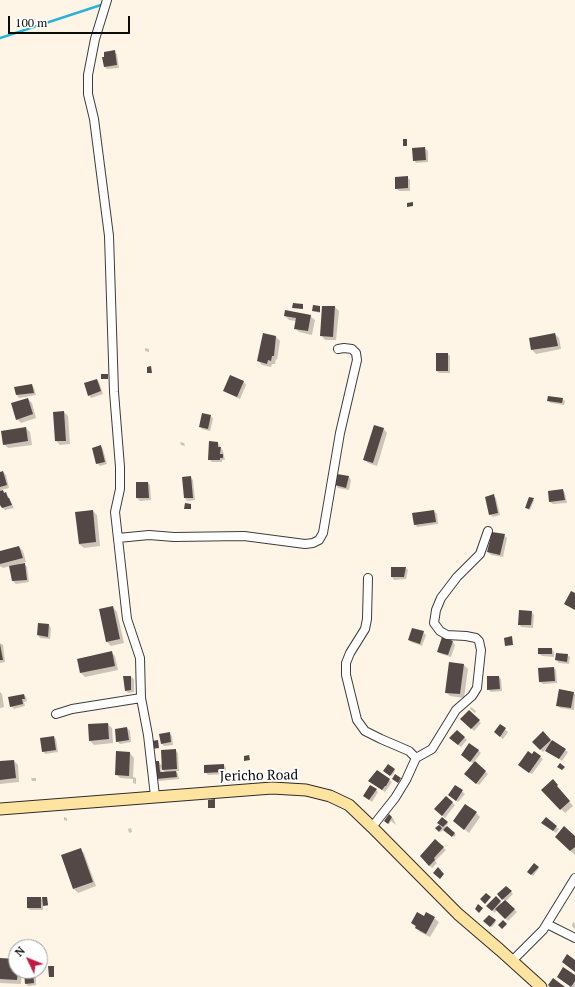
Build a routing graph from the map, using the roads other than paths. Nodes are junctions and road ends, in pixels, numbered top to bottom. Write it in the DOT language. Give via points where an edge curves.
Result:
graph roads {
  1 [pos="107,0"];
  2 [pos="338,349"];
  3 [pos="488,531"];
  4 [pos="118,538"];
  5 [pos="368,578"];
  6 [pos="141,698"];
  7 [pos="56,714"];
  8 [pos="416,758"];
  9 [pos="155,796"];
  10 [pos="0,809"];
  11 [pos="372,827"];
  12 [pos="575,878"];
  13 [pos="547,924"];
  14 [pos="575,938"];
  15 [pos="512,961"];
  16 [pos="541,987"];
  1 -- 4 [label="street" via="95,39 88,75 88,94 94,119 109,236 114,392 120,468 120,489 115,512"];
  2 -- 4 [label="street" via="352,349 357,360 340,433 323,533 319,540 305,544 244,536 149,535"];
  3 -- 8 [label="street" via="480,554 441,598 434,623 447,635 466,636 479,641 481,650 477,688 456,710 432,749"];
  4 -- 6 [label="street" via="127,619 140,658"];
  5 -- 8 [label="street" via="365,629 346,663 346,675 358,720 365,731 409,751"];
  6 -- 7 [label="street"];
  6 -- 9 [label="street"];
  8 -- 11 [label="street" via="395,798"];
  9 -- 10 [label="street, Jericho Road"];
  9 -- 11 [label="street, Jericho Road" via="272,788 306,790 330,796 349,805"];
  11 -- 15 [label="street, Jericho Road" via="458,914"];
  12 -- 13 [label="street"];
  13 -- 14 [label="street"];
  13 -- 15 [label="street"];
  15 -- 16 [label="street, Jericho Road"];
}
